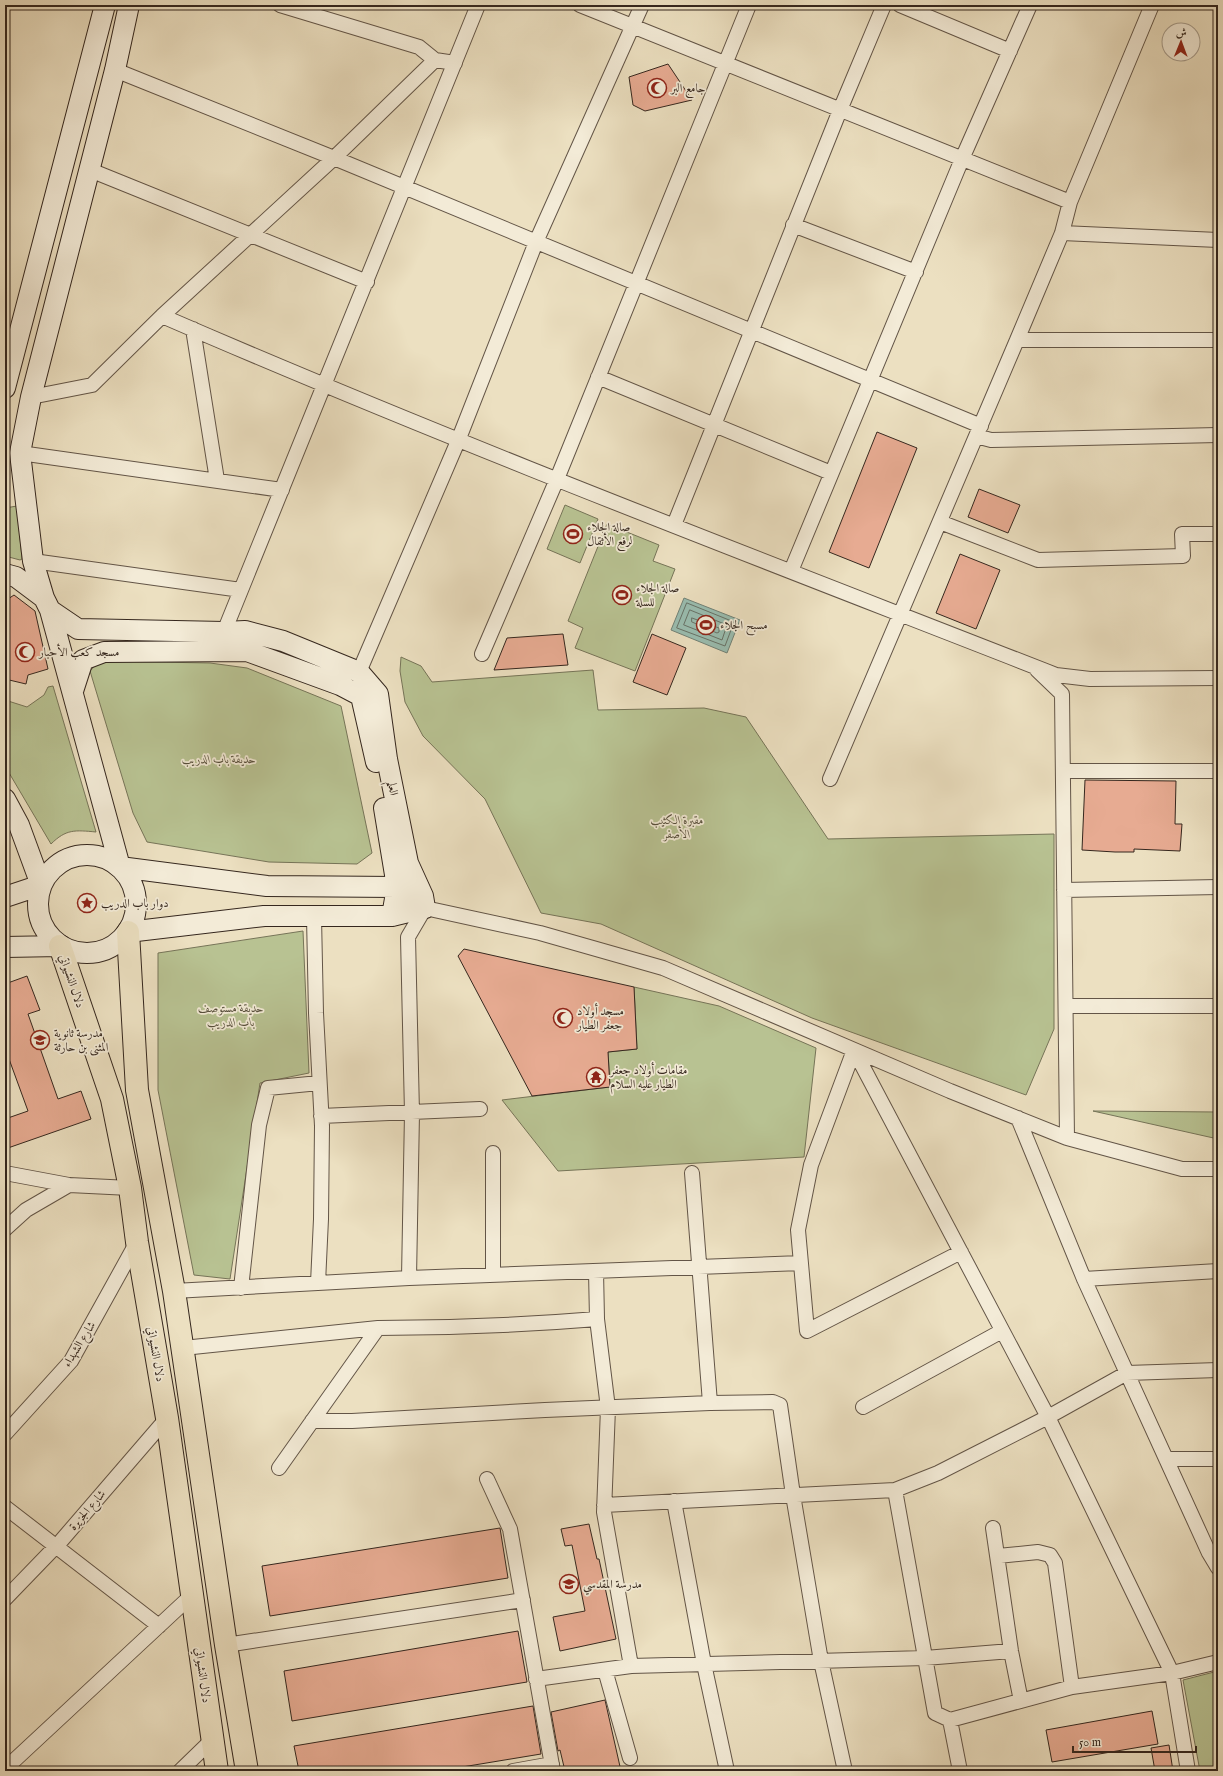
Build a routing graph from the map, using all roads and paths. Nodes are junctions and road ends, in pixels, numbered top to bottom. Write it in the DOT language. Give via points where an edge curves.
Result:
graph roads {
  1 [pos="105,5"];
  2 [pos="129,5"];
  3 [pos="280,5"];
  4 [pos="478,5"];
  5 [pos="580,5"];
  6 [pos="642,5"];
  7 [pos="749,5"];
  8 [pos="884,5"];
  9 [pos="900,5"];
  10 [pos="1030,5"];
  11 [pos="1152,5"];
  12 [pos="633,26"];
  13 [pos="1010,51"];
  14 [pos="435,60"];
  15 [pos="455,63"];
  16 [pos="725,64"];
  17 [pos="115,70"];
  18 [pos="840,110"];
  19 [pos="334,158"];
  20 [pos="962,158"];
  21 [pos="90,170"];
  22 [pos="405,188"];
  23 [pos="1070,202"];
  24 [pos="793,225"];
  25 [pos="1062,233"];
  26 [pos="251,234"];
  27 [pos="1216,236"];
  28 [pos="536,242"];
  29 [pos="916,272"];
  30 [pos="367,282"];
  31 [pos="636,283"];
  32 [pos="162,316"];
  33 [pos="193,329"];
  34 [pos="751,331"];
  35 [pos="1017,340"];
  36 [pos="1218,340"];
  37 [pos="598,377"];
  38 [pos="871,380"];
  39 [pos="325,386"];
  40 [pos="5,388"];
  41 [pos="30,397"];
  42 [pos="713,426"];
  43 [pos="979,431"];
  44 [pos="1218,435"];
  45 [pos="458,441"];
  46 [pos="20,453"];
  47 [pos="831,473"];
  48 [pos="556,479"];
  49 [pos="217,480"];
  50 [pos="282,490"];
  51 [pos="940,522"];
  52 [pos="674,525"];
  53 [pos="1218,534"];
  54 [pos="33,562"];
  55 [pos="791,571"];
  56 [pos="5,574"];
  57 [pos="242,590"];
  58 [pos="47,604"];
  59 [pos="901,613"];
  60 [pos="224,632"];
  61 [pos="482,654"];
  62 [pos="1033,666"];
  63 [pos="359,672"];
  64 [pos="1218,678"];
  65 [pos="73,691"];
  66 [pos="361,696"];
  67 [pos="1063,771"];
  68 [pos="1218,771"];
  69 [pos="830,779"];
  70 [pos="5,799"];
  71 [pos="120,867"];
  72 [pos="41,885"];
  73 [pos="397,887"];
  74 [pos="1218,887"];
  75 [pos="1064,890"];
  76 [pos="5,897"];
  77 [pos="425,908"];
  78 [pos="392,916"];
  79 [pos="314,917"];
  80 [pos="128,932"];
  81 [pos="60,946"];
  82 [pos="5,947"];
  83 [pos="1066,1006"];
  84 [pos="1218,1006"];
  85 [pos="854,1050"];
  86 [pos="319,1084"];
  87 [pos="480,1109"];
  88 [pos="412,1113"];
  89 [pos="321,1116"];
  90 [pos="1018,1118"];
  91 [pos="1067,1138"];
  92 [pos="493,1153"];
  93 [pos="1218,1169"];
  94 [pos="5,1173"];
  95 [pos="692,1173"];
  96 [pos="69,1185"];
  97 [pos="130,1188"];
  98 [pos="5,1229"];
  99 [pos="137,1242"];
  100 [pos="961,1252"];
  101 [pos="801,1263"];
  102 [pos="700,1268"];
  103 [pos="1218,1271"];
  104 [pos="596,1272"];
  105 [pos="493,1275"];
  106 [pos="409,1278"];
  107 [pos="1084,1280"];
  108 [pos="318,1283"];
  109 [pos="241,1288"];
  110 [pos="174,1291"];
  111 [pos="597,1319"];
  112 [pos="378,1328"];
  113 [pos="1002,1331"];
  114 [pos="183,1348"];
  115 [pos="1218,1370"];
  116 [pos="1127,1373"];
  117 [pos="710,1403"];
  118 [pos="863,1407"];
  119 [pos="608,1408"];
  120 [pos="1048,1416"];
  121 [pos="167,1418"];
  122 [pos="312,1421"];
  123 [pos="5,1434"];
  124 [pos="1166,1459"];
  125 [pos="1218,1459"];
  126 [pos="279,1468"];
  127 [pos="487,1479"];
  128 [pos="894,1490"];
  129 [pos="793,1495"];
  130 [pos="674,1501"];
  131 [pos="604,1505"];
  132 [pos="5,1507"];
  133 [pos="993,1528"];
  134 [pos="55,1547"];
  135 [pos="1212,1549"];
  136 [pos="998,1556"];
  137 [pos="1218,1568"];
  138 [pos="191,1596"];
  139 [pos="5,1599"];
  140 [pos="523,1600"];
  141 [pos="159,1626"];
  142 [pos="226,1645"];
  143 [pos="1011,1651"];
  144 [pos="925,1658"];
  145 [pos="821,1661"];
  146 [pos="1218,1662"];
  147 [pos="704,1664"];
  148 [pos="631,1666"];
  149 [pos="605,1670"];
  150 [pos="1172,1673"];
  151 [pos="536,1679"];
  152 [pos="1072,1687"];
  153 [pos="1021,1701"];
  154 [pos="950,1720"];
  155 [pos="212,1740"];
  156 [pos="630,1758"];
  157 [pos="552,1768"];
  158 [pos="5,1769"];
  159 [pos="180,1771"];
  160 [pos="217,1771"];
  161 [pos="247,1771"];
  162 [pos="513,1771"];
  163 [pos="727,1771"];
  164 [pos="845,1771"];
  165 [pos="960,1771"];
  166 [pos="1188,1771"];
  1 -- 40 [label="main road"];
  2 -- 17 [label="main road"];
  3 -- 14 [label="street" via="419,47"];
  4 -- 15 [label="street"];
  5 -- 12 [label="street"];
  6 -- 12 [label="street"];
  7 -- 16 [label="street"];
  8 -- 18 [label="street"];
  9 -- 13 [label="street"];
  10 -- 13 [label="street"];
  11 -- 23 [label="street"];
  12 -- 16 [label="street"];
  12 -- 28 [label="street"];
  13 -- 20 [label="street"];
  14 -- 15 [label="street"];
  14 -- 19 [label="street"];
  15 -- 22 [label="street"];
  16 -- 18 [label="street"];
  16 -- 31 [label="street"];
  17 -- 19 [label="street"];
  17 -- 21 [label="main road"];
  18 -- 20 [label="street"];
  18 -- 24 [label="street"];
  19 -- 22 [label="street"];
  19 -- 26 [label="street"];
  20 -- 23 [label="street"];
  20 -- 29 [label="street"];
  21 -- 26 [label="street"];
  21 -- 41 [label="main road"];
  22 -- 28 [label="street"];
  22 -- 30 [label="street"];
  23 -- 25 [label="street"];
  24 -- 29 [label="street"];
  24 -- 34 [label="street"];
  25 -- 27 [label="street"];
  25 -- 35 [label="street"];
  26 -- 30 [label="street"];
  26 -- 32 [label="street"];
  28 -- 31 [label="street"];
  28 -- 45 [label="street"];
  29 -- 38 [label="street"];
  30 -- 39 [label="street"];
  31 -- 34 [label="street"];
  31 -- 37 [label="street"];
  32 -- 33 [label="street"];
  32 -- 41 [label="street" via="92,384"];
  33 -- 39 [label="street"];
  33 -- 49 [label="street"];
  34 -- 38 [label="street"];
  34 -- 42 [label="street"];
  35 -- 36 [label="street"];
  35 -- 43 [label="street"];
  37 -- 42 [label="street"];
  37 -- 48 [label="street"];
  38 -- 43 [label="street"];
  38 -- 47 [label="street"];
  39 -- 45 [label="street"];
  39 -- 50 [label="street"];
  41 -- 46 [label="main road"];
  42 -- 47 [label="street"];
  42 -- 52 [label="street"];
  43 -- 44 [label="street" via="991,440"];
  43 -- 51 [label="street"];
  45 -- 48 [label="street"];
  45 -- 63 [label="street"];
  46 -- 49 [label="street"];
  46 -- 54 [label="main road"];
  47 -- 55 [label="street"];
  48 -- 52 [label="street"];
  48 -- 61 [label="street"];
  49 -- 50 [label="street"];
  50 -- 57 [label="street"];
  51 -- 53 [label="street" via="1038,560 1183,556 1182,534"];
  51 -- 59 [label="street"];
  52 -- 55 [label="street"];
  54 -- 57 [label="street"];
  54 -- 58 [label="main road"];
  55 -- 59 [label="street"];
  56 -- 58 [label="main road" via="16,577"];
  57 -- 60 [label="street"];
  58 -- 60 [label="main road" via="78,629"];
  58 -- 65 [label="main road"];
  59 -- 62 [label="street"];
  59 -- 69 [label="street"];
  60 -- 63 [label="main road" via="245,631 283,641"];
  62 -- 64 [label="street" via="1056,675 1090,679"];
  62 -- 67 [label="street" via="1062,694"];
  63 -- 66 [label="main road, العلم"];
  63 -- 77 [label="main road, العلم" via="378,694 387,759 408,863 423,896"];
  65 -- 66 [label="main road" via="83,660 104,652 247,651 340,685"];
  65 -- 71 [label="main road"];
  66 -- 73 [label="main road, العلم" via="375,758"];
  67 -- 68 [label="street"];
  67 -- 75 [label="street"];
  70 -- 72 [label="main road"];
  71 -- 72 [label="main road" via="107,858 92,854 76,856 61,861 49,872"];
  71 -- 73 [label="main road" via="267,886"];
  71 -- 80 [label="main road" via="135,891 137,905"];
  72 -- 76 [label="main road"];
  72 -- 81 [label="main road" via="37,902 39,919 47,934"];
  73 -- 77 [label="main road"];
  73 -- 78 [label="main road, العلم"];
  74 -- 75 [label="street"];
  75 -- 83 [label="street"];
  77 -- 78 [label="main road"];
  77 -- 85 [label="street" via="540,933 663,968"];
  77 -- 88 [label="street" via="408,937"];
  78 -- 79 [label="main road"];
  79 -- 80 [label="main road" via="264,916"];
  79 -- 86 [label="street"];
  80 -- 81 [label="main road" via="118,943 104,951 89,954 74,952"];
  80 -- 110 [label="main road" via="137,1090"];
  81 -- 82 [label="main road"];
  81 -- 97 [label="main road, دلال النشيواتي" via="112,1099"];
  83 -- 84 [label="street"];
  83 -- 91 [label="street"];
  85 -- 90 [label="street"];
  85 -- 100 [label="street"];
  85 -- 101 [label="street" via="811,1165 798,1230"];
  86 -- 89 [label="street"];
  86 -- 109 [label="street" via="268,1088 259,1125"];
  87 -- 88 [label="street"];
  88 -- 89 [label="street"];
  88 -- 106 [label="street"];
  89 -- 108 [label="street"];
  90 -- 91 [label="street"];
  90 -- 107 [label="street"];
  91 -- 93 [label="street" via="1182,1169"];
  92 -- 105 [label="street"];
  94 -- 96 [label="street"];
  95 -- 102 [label="street"];
  96 -- 97 [label="street"];
  96 -- 98 [label="street" via="26,1210"];
  97 -- 99 [label="main road, دلال النشيواتي"];
  99 -- 121 [label="main road, دلال النشيواتي"];
  99 -- 123 [label="street, شارع الشهداء" via="71,1361"];
  100 -- 101 [label="street" via="807,1331"];
  100 -- 113 [label="street"];
  101 -- 102 [label="street"];
  102 -- 104 [label="street"];
  102 -- 117 [label="street"];
  103 -- 107 [label="street"];
  104 -- 105 [label="street"];
  104 -- 111 [label="street"];
  105 -- 106 [label="street"];
  106 -- 108 [label="street"];
  107 -- 116 [label="street"];
  108 -- 109 [label="street"];
  109 -- 110 [label="street"];
  110 -- 114 [label="main road"];
  111 -- 112 [label="street" via="505,1326"];
  111 -- 119 [label="street"];
  112 -- 114 [label="street"];
  112 -- 122 [label="street"];
  113 -- 118 [label="street"];
  113 -- 120 [label="street"];
  114 -- 142 [label="main road"];
  115 -- 116 [label="street"];
  116 -- 120 [label="street"];
  116 -- 124 [label="street"];
  117 -- 119 [label="street"];
  117 -- 129 [label="street" via="773,1402 780,1405"];
  119 -- 122 [label="street"];
  119 -- 131 [label="street"];
  120 -- 128 [label="street" via="938,1473"];
  120 -- 150 [label="street"];
  121 -- 134 [label="street, شارع الجزيرة"];
  121 -- 138 [label="main road, دلال النشيواتي"];
  122 -- 126 [label="street"];
  124 -- 125 [label="street"];
  124 -- 135 [label="street"];
  127 -- 140 [label="street" via="510,1529"];
  128 -- 129 [label="street"];
  128 -- 144 [label="street"];
  129 -- 130 [label="street"];
  129 -- 145 [label="street"];
  130 -- 131 [label="street"];
  130 -- 147 [label="street"];
  131 -- 148 [label="street"];
  132 -- 134 [label="street"];
  133 -- 136 [label="street"];
  134 -- 139 [label="street, شارع الجزيرة"];
  134 -- 141 [label="street"];
  135 -- 137 [label="street"];
  136 -- 143 [label="street"];
  136 -- 152 [label="street" via="1038,1552 1050,1555 1055,1563"];
  138 -- 141 [label="street"];
  138 -- 155 [label="main road, دلال النشيواتي"];
  140 -- 142 [label="street"];
  140 -- 151 [label="street"];
  141 -- 158 [label="street"];
  142 -- 161 [label="main road"];
  143 -- 144 [label="street"];
  143 -- 153 [label="street"];
  144 -- 145 [label="street"];
  144 -- 154 [label="street" via="935,1713"];
  145 -- 147 [label="street"];
  145 -- 164 [label="street"];
  146 -- 150 [label="street"];
  147 -- 148 [label="street"];
  147 -- 163 [label="street"];
  148 -- 149 [label="street"];
  149 -- 151 [label="street"];
  149 -- 156 [label="street"];
  150 -- 152 [label="street"];
  150 -- 166 [label="street"];
  151 -- 157 [label="street"];
  152 -- 153 [label="street"];
  153 -- 154 [label="street"];
  154 -- 165 [label="street"];
  155 -- 159 [label="street"];
  155 -- 160 [label="main road, دلال النشيواتي"];
  157 -- 162 [label="street"];
}
